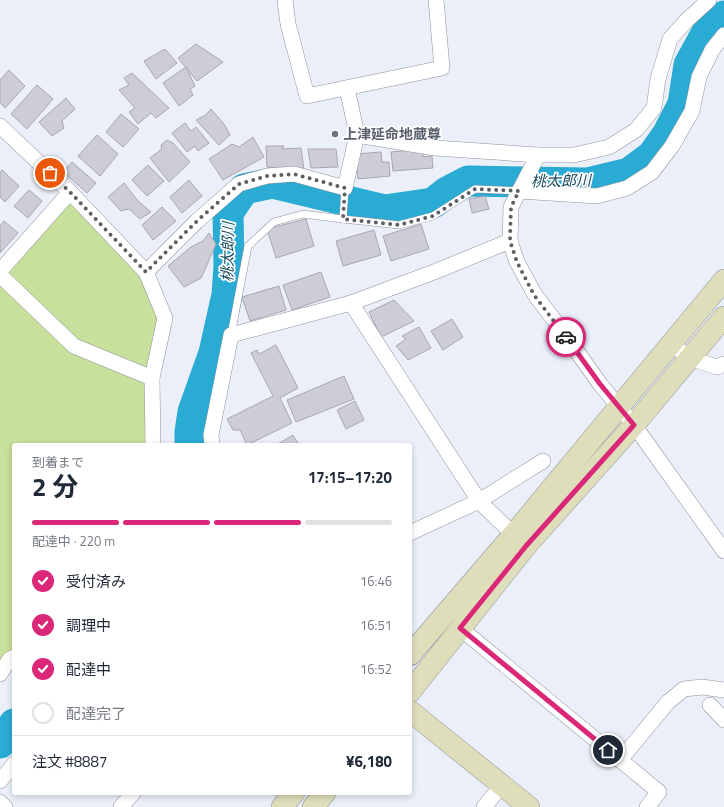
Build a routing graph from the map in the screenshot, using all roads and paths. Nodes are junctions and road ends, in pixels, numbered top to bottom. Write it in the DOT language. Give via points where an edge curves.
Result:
graph roads {
  1 [pos="284,0"];
  2 [pos="436,0"];
  3 [pos="709,0"];
  4 [pos="724,35"];
  5 [pos="347,88"];
  6 [pos="0,126"];
  7 [pos="357,135"];
  8 [pos="538,155"];
  9 [pos="345,188"];
  10 [pos="519,191"];
  11 [pos="70,192"];
  12 [pos="343,219"];
  13 [pos="510,241"];
  14 [pos="0,271"];
  15 [pos="146,272"];
  16 [pos="0,275"];
  17 [pos="724,280"];
  18 [pos="351,303"];
  19 [pos="724,317"];
  20 [pos="231,335"];
  21 [pos="672,344"];
  22 [pos="689,358"];
  23 [pos="724,364"];
  24 [pos="152,378"];
  25 [pos="619,406"];
  26 [pos="634,425"];
  27 [pos="153,443"];
  28 [pos="212,443"];
  29 [pos="543,461"];
  30 [pos="479,501"];
  31 [pos="412,532"];
  32 [pos="520,541"];
  33 [pos="724,551"];
  34 [pos="460,628"];
  35 [pos="412,653"];
  36 [pos="12,658"];
  37 [pos="0,674"];
  38 [pos="412,689"];
  39 [pos="724,690"];
  40 [pos="710,705"];
  41 [pos="412,713"];
  42 [pos="724,720"];
  43 [pos="620,760"];
  44 [pos="12,766"];
  45 [pos="0,781"];
  46 [pos="502,785"];
  47 [pos="131,795"];
  48 [pos="292,795"];
  49 [pos="323,795"];
  50 [pos="0,802"];
  51 [pos="6,807"];
  52 [pos="121,807"];
  53 [pos="282,807"];
  54 [pos="313,807"];
  55 [pos="484,807"];
  56 [pos="529,807"];
  57 [pos="647,807"];
  1 -- 5 [label="street" via="307,96"];
  2 -- 5 [label="street" via="442,68"];
  3 -- 8 [label="street" via="670,39 658,79 654,108 636,130 609,147 574,155"];
  4 -- 10 [label="street" via="712,50 699,77 692,111 672,146 652,172 627,188 597,196"];
  5 -- 7 [label="street"];
  6 -- 11 [label="street"];
  7 -- 8 [label="street" via="435,148"];
  7 -- 9 [label="street"];
  8 -- 10 [label="street"];
  9 -- 12 [label="lane"];
  9 -- 15 [label="street" via="294,174 267,176 239,184"];
  10 -- 12 [label="lane" via="475,189 433,216 399,225"];
  10 -- 13 [label="street" via="511,207"];
  11 -- 14 [label="street"];
  11 -- 15 [label="street"];
  12 -- 20 [label="lane" via="303,214 274,222 248,246"];
  13 -- 18 [label="street"];
  13 -- 25 [label="street" via="517,262 534,295"];
  15 -- 24 [label="street" via="165,318"];
  16 -- 24 [label="street" via="74,346"];
  17 -- 21 [label="street"];
  18 -- 20 [label="street"];
  18 -- 30 [label="street"];
  19 -- 22 [label="street"];
  20 -- 28 [label="street" via="211,435"];
  21 -- 22 [label="street"];
  21 -- 25 [label="street"];
  22 -- 23 [label="street" via="717,367"];
  22 -- 26 [label="street"];
  24 -- 27 [label="street"];
  25 -- 26 [label="street"];
  25 -- 32 [label="street"];
  26 -- 32 [label="street"];
  26 -- 33 [label="street"];
  29 -- 30 [label="street"];
  30 -- 31 [label="street"];
  30 -- 32 [label="street"];
  32 -- 34 [label="street"];
  32 -- 35 [label="street"];
  34 -- 38 [label="street"];
  34 -- 43 [label="street"];
  36 -- 37 [label="street"];
  39 -- 43 [label="street" via="702,687 684,689 668,702"];
  40 -- 42 [label="street"];
  41 -- 46 [label="street"];
  43 -- 57 [label="street" via="659,792"];
  44 -- 45 [label="street"];
  46 -- 55 [label="street"];
  46 -- 56 [label="street"];
  47 -- 52 [label="street"];
  48 -- 53 [label="street"];
  49 -- 54 [label="street"];
  50 -- 51 [label="street"];
}
